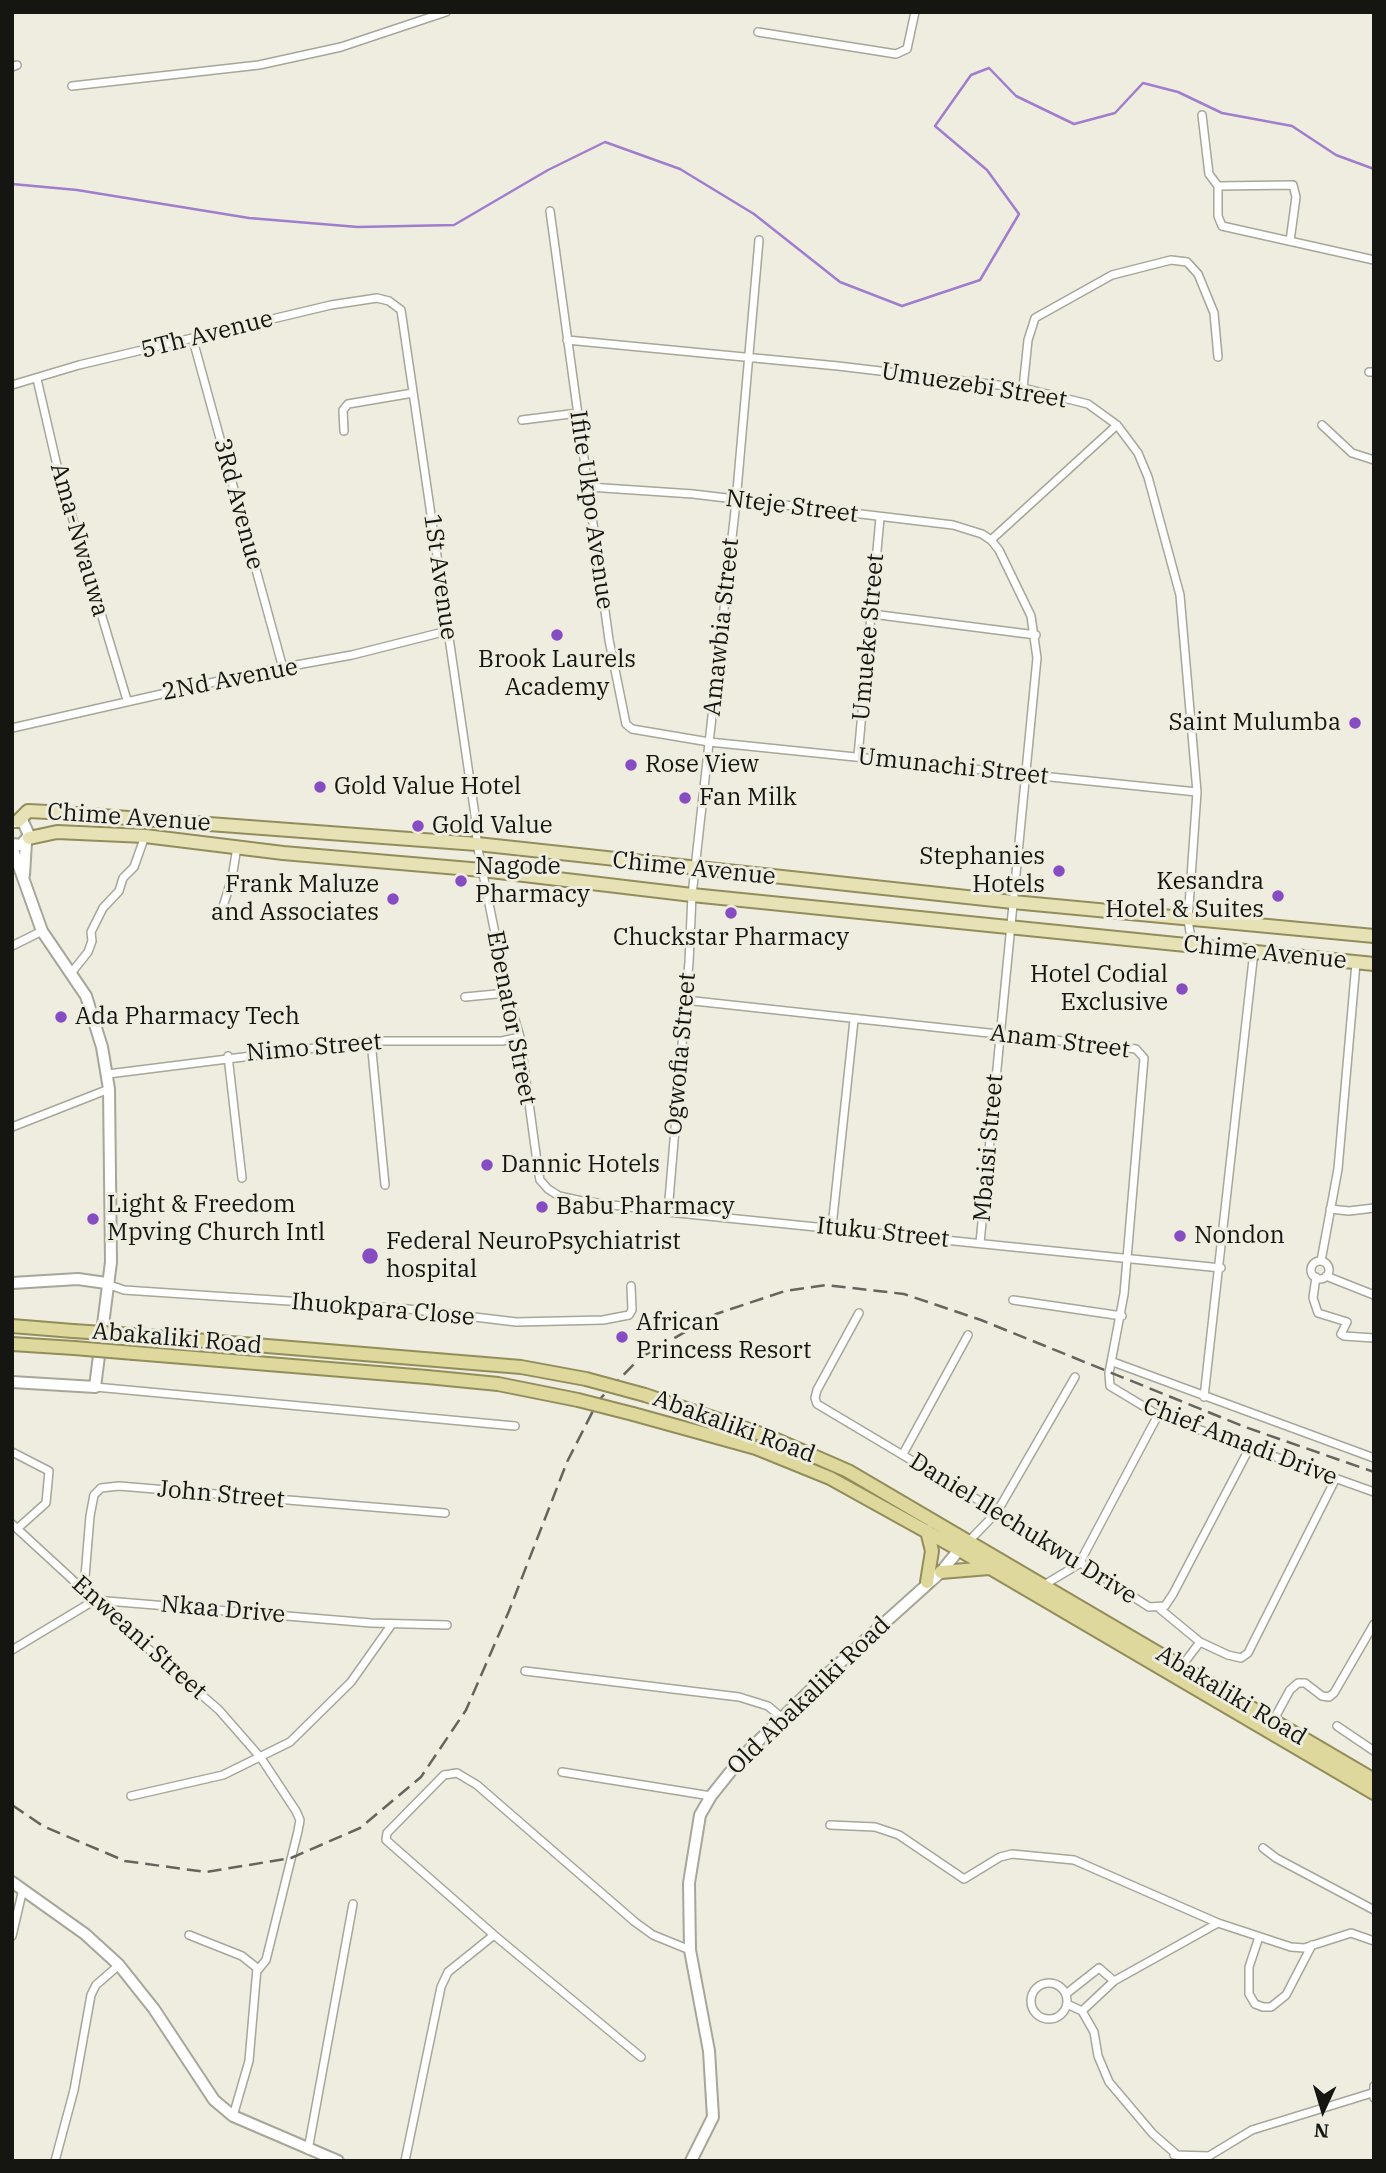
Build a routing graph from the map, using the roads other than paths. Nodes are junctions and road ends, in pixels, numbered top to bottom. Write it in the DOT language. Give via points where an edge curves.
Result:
graph roads {
  1 [pos="446,12"];
  2 [pos="915,12"];
  3 [pos="758,32"];
  4 [pos="72,86"];
  5 [pos="1202,115"];
  6 [pos="1218,186"];
  7 [pos="550,211"];
  8 [pos="759,240"];
  9 [pos="1290,240"];
  10 [pos="1374,260"];
  11 [pos="401,310"];
  12 [pos="193,340"];
  13 [pos="567,340"];
  14 [pos="1218,357"];
  15 [pos="747,359"];
  16 [pos="37,379"];
  17 [pos="12,386"];
  18 [pos="1023,388"];
  19 [pos="413,393"];
  20 [pos="578,413"];
  21 [pos="522,420"];
  22 [pos="1117,425"];
  23 [pos="1322,425"];
  24 [pos="344,430"];
  25 [pos="1374,460"];
  26 [pos="589,487"];
  27 [pos="736,502"];
  28 [pos="880,518"];
  29 [pos="992,540"];
  30 [pos="872,614"];
  31 [pos="447,631"];
  32 [pos="1036,635"];
  33 [pos="283,668"];
  34 [pos="128,700"];
  35 [pos="12,728"];
  36 [pos="709,742"];
  37 [pos="858,756"];
  38 [pos="1026,775"];
  39 [pos="1197,792"];
  40 [pos="15,822"];
  41 [pos="145,836"];
  42 [pos="27,840"];
  43 [pos="477,844"];
  44 [pos="12,845"];
  45 [pos="237,847"];
  46 [pos="695,869"];
  47 [pos="482,870"];
  48 [pos="23,881"];
  49 [pos="692,895"];
  50 [pos="1013,902"];
  51 [pos="220,916"];
  52 [pos="1188,920"];
  53 [pos="1011,928"];
  54 [pos="42,931"];
  55 [pos="1374,936"];
  56 [pos="1192,944"];
  57 [pos="12,946"];
  58 [pos="1254,951"];
  59 [pos="1356,963"];
  60 [pos="1374,964"];
  61 [pos="72,972"];
  62 [pos="507,993"];
  63 [pos="465,997"];
  64 [pos="685,1000"];
  65 [pos="853,1020"];
  66 [pos="1000,1034"];
  67 [pos="520,1037"];
  68 [pos="371,1041"];
  69 [pos="228,1056"];
  70 [pos="108,1074"];
  71 [pos="109,1089"];
  72 [pos="12,1127"];
  73 [pos="242,1178"];
  74 [pos="385,1185"];
  75 [pos="548,1189"];
  76 [pos="1374,1208"];
  77 [pos="1330,1209"];
  78 [pos="668,1212"];
  79 [pos="832,1227"];
  80 [pos="981,1242"];
  81 [pos="1127,1259"];
  82 [pos="1321,1261"];
  83 [pos="1221,1268"];
  84 [pos="1326,1276"];
  85 [pos="1316,1278"];
  86 [pos="12,1283"];
  87 [pos="106,1283"];
  88 [pos="631,1286"];
  89 [pos="1374,1295"];
  90 [pos="1013,1300"];
  91 [pos="859,1313"];
  92 [pos="1122,1316"];
  93 [pos="12,1326"];
  94 [pos="968,1335"];
  95 [pos="1374,1338"];
  96 [pos="12,1344"];
  97 [pos="1113,1362"];
  98 [pos="1075,1377"];
  99 [pos="12,1382"];
  100 [pos="1110,1386"];
  101 [pos="94,1387"];
  102 [pos="1204,1397"];
  103 [pos="1158,1415"];
  104 [pos="515,1426"];
  105 [pos="1250,1449"];
  106 [pos="12,1452"];
  107 [pos="903,1454"];
  108 [pos="1374,1458"];
  109 [pos="1335,1480"];
  110 [pos="1374,1492"];
  111 [pos="997,1511"];
  112 [pos="445,1513"];
  113 [pos="15,1526"];
  114 [pos="927,1531"];
  115 [pos="964,1545"];
  116 [pos="1079,1564"];
  117 [pos="990,1568"];
  118 [pos="941,1572"];
  119 [pos="927,1582"];
  120 [pos="1044,1585"];
  121 [pos="85,1589"];
  122 [pos="95,1600"];
  123 [pos="1160,1609"];
  124 [pos="392,1624"];
  125 [pos="1374,1624"];
  126 [pos="447,1625"];
  127 [pos="1200,1642"];
  128 [pos="12,1650"];
  129 [pos="1181,1667"];
  130 [pos="525,1671"];
  131 [pos="781,1717"];
  132 [pos="1273,1721"];
  133 [pos="1337,1726"];
  134 [pos="1374,1751"];
  135 [pos="261,1758"];
  136 [pos="562,1772"];
  137 [pos="1374,1780"];
  138 [pos="1374,1793"];
  139 [pos="131,1796"];
  140 [pos="710,1796"];
  141 [pos="830,1825"];
  142 [pos="1263,1847"];
  143 [pos="12,1882"];
  144 [pos="23,1889"];
  145 [pos="353,1903"];
  146 [pos="1374,1909"];
  147 [pos="1218,1923"];
  148 [pos="189,1934"];
  149 [pos="12,1936"];
  150 [pos="494,1936"];
  151 [pos="1259,1937"];
  152 [pos="1374,1941"];
  153 [pos="1312,1945"];
  154 [pos="690,1950"];
  155 [pos="120,1965"];
  156 [pos="257,1971"];
  157 [pos="1114,1981"];
  158 [pos="1066,1994"];
  159 [pos="1067,2004"];
  160 [pos="1082,2011"];
  161 [pos="641,2057"];
  162 [pos="1373,2092"];
  163 [pos="233,2116"];
  164 [pos="308,2150"];
  165 [pos="1174,2155"];
  166 [pos="1209,2158"];
  167 [pos="55,2161"];
  168 [pos="338,2161"];
  169 [pos="405,2161"];
  170 [pos="691,2161"];
  171 [pos="1184,2161"];
  1 -- 4 [label="street" via="341,47 259,65"];
  2 -- 3 [label="street" via="907,49 896,54"];
  5 -- 6 [label="street" via="1209,174"];
  6 -- 9 [label="street" via="1222,226"];
  6 -- 9 [label="street" via="1293,186 1296,197"];
  7 -- 13 [label="street, Ifite Ukpo Avenue"];
  8 -- 15 [label="street, Amawbia Street"];
  9 -- 10 [label="street"];
  11 -- 12 [label="street, 5Th Avenue" via="377,298"];
  11 -- 19 [label="street, 1St Avenue"];
  12 -- 16 [label="street, 5Th Avenue"];
  12 -- 33 [label="street, 3Rd Avenue"];
  13 -- 15 [label="street, Umuezebi Street"];
  13 -- 20 [label="street, Ifite Ukpo Avenue"];
  14 -- 18 [label="street" via="1214,313 1198,274 1187,262 1171,260 1112,275 1035,318 1027,340"];
  15 -- 18 [label="street, Umuezebi Street"];
  15 -- 27 [label="street, Amawbia Street"];
  16 -- 17 [label="street, 5Th Avenue"];
  16 -- 34 [label="street, Ama-Nwauwa" via="58,470"];
  18 -- 22 [label="street, Umuezebi Street" via="1095,407"];
  19 -- 24 [label="street" via="348,404 343,410"];
  19 -- 31 [label="street, 1St Avenue"];
  20 -- 21 [label="street"];
  20 -- 26 [label="street, Ifite Ukpo Avenue"];
  22 -- 29 [label="street"];
  22 -- 39 [label="street, Umuezebi Street" via="1138,453 1148,478 1180,595"];
  23 -- 25 [label="street" via="1352,453"];
  26 -- 27 [label="street, Nteje Street"];
  26 -- 36 [label="street, Ifite Ukpo Avenue" via="609,640 626,724 640,732"];
  27 -- 28 [label="street, Nteje Street"];
  27 -- 36 [label="street, Amawbia Street"];
  28 -- 29 [label="street, Nteje Street" via="953,525"];
  28 -- 30 [label="street, Umueke Street"];
  29 -- 32 [label="street"];
  30 -- 32 [label="street"];
  30 -- 37 [label="street, Umueke Street"];
  31 -- 33 [label="street, 2Nd Avenue"];
  31 -- 43 [label="street, 1St Avenue"];
  32 -- 38 [label="street"];
  33 -- 34 [label="street, 2Nd Avenue"];
  34 -- 35 [label="street, 2Nd Avenue"];
  36 -- 37 [label="street, Umunachi Street"];
  36 -- 46 [label="street, Amawbia Street"];
  37 -- 38 [label="street, Umunachi Street"];
  38 -- 39 [label="street, Umunachi Street"];
  38 -- 50 [label="street"];
  39 -- 52 [label="street, Umuezebi Street"];
  40 -- 42 [label="main road" via="27,826"];
  40 -- 43 [label="main road, Chime Avenue" via="29,811"];
  41 -- 42 [label="main road, Chime Avenue" via="57,832"];
  41 -- 45 [label="main road, Chime Avenue"];
  41 -- 61 [label="street" via="135,867 103,908 84,960"];
  42 -- 44 [label="main road"];
  42 -- 48 [label="main road, Chime Avenue"];
  43 -- 46 [label="main road, Chime Avenue"];
  43 -- 47 [label="street, Ebenator Street"];
  44 -- 48 [label="main road"];
  45 -- 47 [label="main road, Chime Avenue"];
  45 -- 51 [label="street"];
  46 -- 49 [label="street, Amawbia Street"];
  46 -- 50 [label="main road, Chime Avenue"];
  47 -- 49 [label="main road, Chime Avenue"];
  47 -- 62 [label="street, Ebenator Street"];
  48 -- 54 [label="main road"];
  49 -- 53 [label="main road, Chime Avenue"];
  49 -- 64 [label="street, Ogwofia Street"];
  50 -- 52 [label="main road, Chime Avenue"];
  50 -- 53 [label="street, Mbaisi Street"];
  52 -- 55 [label="main road, Chime Avenue"];
  52 -- 56 [label="street, Umuezebi Street"];
  53 -- 56 [label="main road, Chime Avenue"];
  53 -- 66 [label="street, Mbaisi Street"];
  54 -- 57 [label="street"];
  54 -- 61 [label="main road"];
  56 -- 58 [label="main road, Chime Avenue"];
  58 -- 59 [label="main road, Chime Avenue"];
  58 -- 83 [label="street"];
  59 -- 60 [label="main road, Chime Avenue"];
  59 -- 77 [label="street" via="1336,1186"];
  61 -- 70 [label="main road" via="96,1024"];
  62 -- 63 [label="street"];
  62 -- 67 [label="street, Ebenator Street"];
  64 -- 65 [label="street, Anam Street"];
  64 -- 78 [label="street, Ogwofia Street"];
  65 -- 66 [label="street, Anam Street"];
  65 -- 79 [label="street"];
  66 -- 80 [label="street, Mbaisi Street"];
  66 -- 81 [label="street, Anam Street" via="1108,1044 1142,1053"];
  67 -- 68 [label="street, Nimo Street" via="502,1041"];
  67 -- 75 [label="street, Ebenator Street" via="540,1180"];
  68 -- 69 [label="street, Nimo Street"];
  68 -- 74 [label="street"];
  69 -- 70 [label="street, Nimo Street"];
  69 -- 73 [label="street"];
  70 -- 71 [label="main road"];
  71 -- 72 [label="street"];
  71 -- 87 [label="main road" via="111,1262"];
  75 -- 78 [label="street, Ituku Street" via="582,1201"];
  76 -- 77 [label="street"];
  77 -- 82 [label="street"];
  78 -- 79 [label="street, Ituku Street"];
  79 -- 80 [label="street, Ituku Street"];
  80 -- 81 [label="street, Ituku Street"];
  81 -- 83 [label="street, Ituku Street"];
  81 -- 92 [label="street, Anam Street"];
  82 -- 84 [label="street" via="1329,1267"];
  82 -- 85 [label="street" via="1311,1269"];
  83 -- 102 [label="street"];
  84 -- 85 [label="street"];
  84 -- 89 [label="street"];
  85 -- 95 [label="street" via="1313,1298 1318,1313 1348,1322 1344,1336"];
  86 -- 87 [label="main road" via="78,1279"];
  87 -- 88 [label="street, Ihuokpara Close" via="124,1290 408,1309 516,1322 629,1315"];
  87 -- 101 [label="main road"];
  90 -- 92 [label="street"];
  91 -- 107 [label="street, Daniel Ilechukwu Drive" via="817,1390 816,1401"];
  92 -- 97 [label="street, Anam Street"];
  93 -- 115 [label="highway, Abakaliki Road, bridge" via="521,1367 586,1379 770,1437 826,1461"];
  94 -- 107 [label="street"];
  96 -- 114 [label="highway, Abakaliki Road, bridge" via="451,1379 578,1400 796,1462"];
  97 -- 100 [label="street, Anam Street"];
  97 -- 102 [label="street"];
  98 -- 111 [label="street"];
  99 -- 101 [label="main road"];
  100 -- 103 [label="street, Chief Amadi Drive"];
  101 -- 104 [label="street"];
  102 -- 108 [label="street"];
  103 -- 105 [label="street, Chief Amadi Drive"];
  103 -- 116 [label="street"];
  105 -- 109 [label="street, Chief Amadi Drive"];
  105 -- 123 [label="street, Daniel Ilechukwu Drive" via="1173,1594"];
  106 -- 113 [label="street" via="49,1471 46,1503"];
  107 -- 111 [label="street, Daniel Ilechukwu Drive"];
  109 -- 110 [label="street, Chief Amadi Drive"];
  109 -- 127 [label="street" via="1248,1653 1241,1658"];
  111 -- 115 [label="street"];
  111 -- 116 [label="street, Daniel Ilechukwu Drive"];
  112 -- 121 [label="street, John Street" via="101,1488 94,1495 90,1516"];
  113 -- 121 [label="street, Enweani Street"];
  114 -- 115 [label="highway, Abakaliki Road"];
  114 -- 119 [label="highway" via="932,1551"];
  115 -- 117 [label="highway, Abakaliki Road"];
  115 -- 118 [label="main road, Old Abakaliki Road"];
  115 -- 120 [label="highway, Abakaliki Road"];
  116 -- 120 [label="street"];
  116 -- 123 [label="street, Daniel Ilechukwu Drive" via="1149,1607"];
  117 -- 118 [label="highway"];
  117 -- 138 [label="highway, Abakaliki Road"];
  118 -- 119 [label="main road, Old Abakaliki Road"];
  119 -- 131 [label="main road, Old Abakaliki Road"];
  120 -- 129 [label="highway, Abakaliki Road"];
  121 -- 122 [label="street, Enweani Street"];
  122 -- 124 [label="street, Nkaa Drive"];
  122 -- 128 [label="street"];
  122 -- 135 [label="street, Enweani Street" via="219,1710"];
  123 -- 127 [label="street"];
  124 -- 126 [label="street, Nkaa Drive"];
  124 -- 135 [label="street" via="351,1682 313,1723"];
  125 -- 132 [label="street" via="1334,1693 1322,1696 1298,1683"];
  127 -- 129 [label="street"];
  129 -- 132 [label="highway, Abakaliki Road"];
  130 -- 131 [label="street" via="739,1697 768,1706"];
  131 -- 140 [label="main road, Old Abakaliki Road"];
  132 -- 137 [label="highway, Abakaliki Road"];
  133 -- 134 [label="street"];
  135 -- 139 [label="street" via="223,1775"];
  135 -- 156 [label="street, Enweani Street" via="300,1820 266,1960"];
  136 -- 140 [label="street"];
  140 -- 154 [label="main road, Old Abakaliki Road" via="700,1815 692,1855"];
  141 -- 147 [label="street" via="875,1827 899,1835 964,1879 1012,1854 1074,1860"];
  142 -- 146 [label="street"];
  143 -- 144 [label="main road"];
  144 -- 149 [label="street"];
  144 -- 155 [label="main road"];
  145 -- 164 [label="street"];
  147 -- 151 [label="street"];
  147 -- 157 [label="street"];
  148 -- 156 [label="street" via="242,1956"];
  150 -- 154 [label="street" via="386,1840 387,1833 447,1773 477,1784 653,1935"];
  150 -- 161 [label="street"];
  150 -- 169 [label="street" via="448,1972 441,1987"];
  151 -- 153 [label="street" via="1291,1947"];
  151 -- 153 [label="street" via="1249,1967 1249,1994 1263,2007 1271,2007 1286,1995"];
  152 -- 153 [label="street" via="1351,1933"];
  154 -- 170 [label="main road, Old Abakaliki Road" via="709,2051 713,2117"];
  155 -- 163 [label="main road" via="214,2100"];
  155 -- 167 [label="street" via="96,1984 91,1996"];
  156 -- 163 [label="street, Enweani Street" via="249,2061"];
  157 -- 158 [label="street" via="1099,1968"];
  157 -- 160 [label="street"];
  158 -- 159 [label="street"];
  158 -- 159 [label="street" via="1060,1985 1040,1984 1030,2002 1042,2018 1057,2017"];
  159 -- 160 [label="street"];
  160 -- 165 [label="street" via="1094,2032 1108,2082"];
  162 -- 166 [label="street" via="1252,2130"];
  163 -- 164 [label="main road"];
  164 -- 168 [label="main road"];
  165 -- 166 [label="street"];
  165 -- 171 [label="street"];
}
